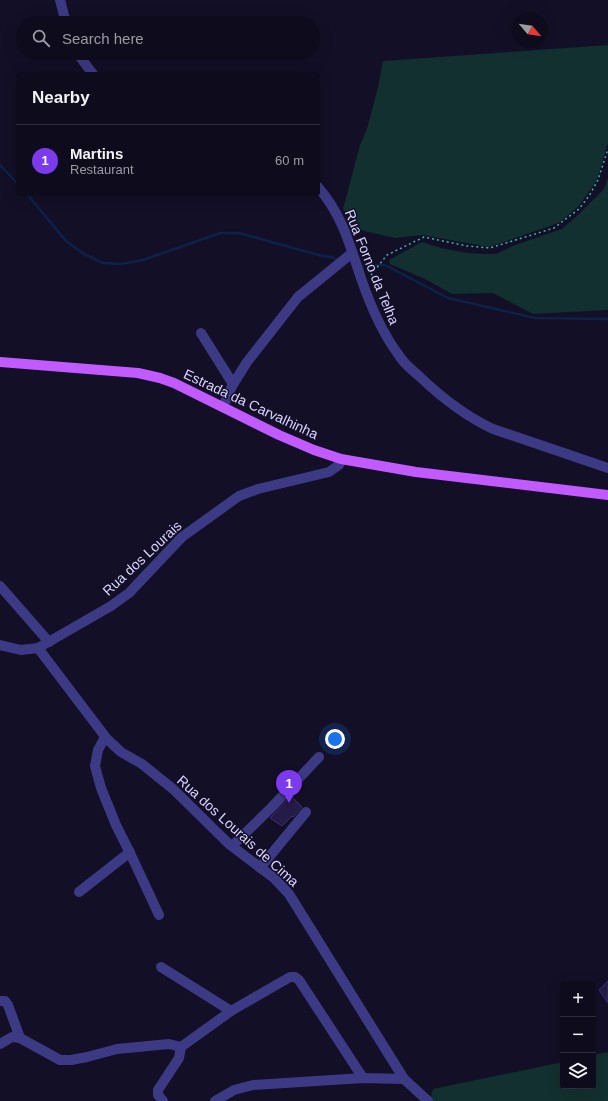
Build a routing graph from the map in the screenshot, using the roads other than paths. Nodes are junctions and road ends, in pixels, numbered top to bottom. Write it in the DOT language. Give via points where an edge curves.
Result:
graph roads {
  1 [pos="60,0"];
  2 [pos="64,16"];
  3 [pos="82,60"];
  4 [pos="91,72"];
  5 [pos="320,190"];
  6 [pos="352,253"];
  7 [pos="201,333"];
  8 [pos="0,362"];
  9 [pos="233,384"];
  10 [pos="223,407"];
  11 [pos="341,459"];
  12 [pos="608,468"];
  13 [pos="608,495"];
  14 [pos="0,586"];
  15 [pos="49,642"];
  16 [pos="0,645"];
  17 [pos="38,648"];
  18 [pos="105,737"];
  19 [pos="319,757"];
  20 [pos="306,812"];
  21 [pos="232,846"];
  22 [pos="130,852"];
  23 [pos="260,868"];
  24 [pos="79,892"];
  25 [pos="159,915"];
  26 [pos="161,967"];
  27 [pos="0,1001"];
  28 [pos="231,1011"];
  29 [pos="20,1038"];
  30 [pos="0,1044"];
  31 [pos="181,1047"];
  32 [pos="363,1078"];
  33 [pos="404,1079"];
  34 [pos="163,1101"];
  35 [pos="215,1101"];
  36 [pos="428,1101"];
  1 -- 2 [label="street"];
  3 -- 4 [label="street"];
  5 -- 6 [label="street, Rua Forno da Telha" via="344,226"];
  6 -- 9 [label="street" via="298,297"];
  6 -- 12 [label="street, Rua Forno da Telha" via="379,324 399,356 431,388 464,414 493,429"];
  7 -- 9 [label="street"];
  8 -- 10 [label="main road, Estrada da Carvalhinha" via="149,375 174,383"];
  9 -- 10 [label="street"];
  10 -- 11 [label="main road, Estrada da Carvalhinha" via="291,440"];
  11 -- 13 [label="main road, Estrada da Carvalhinha" via="416,472"];
  11 -- 15 [label="street, Rua dos Lourais" via="339,465 330,472 238,496 182,537 129,593 112,606"];
  14 -- 15 [label="street"];
  15 -- 17 [label="street, Rua dos Lourais"];
  16 -- 17 [label="street, Rua dos Lourais" via="21,650"];
  17 -- 18 [label="street, Rua dos Lourais de Cima"];
  18 -- 21 [label="street, Rua dos Lourais de Cima" via="121,752 142,764 173,789"];
  18 -- 22 [label="street" via="98,750 96,766 100,788"];
  19 -- 21 [label="street"];
  20 -- 23 [label="street"];
  21 -- 23 [label="street, Rua dos Lourais de Cima"];
  22 -- 24 [label="street"];
  22 -- 25 [label="street"];
  23 -- 33 [label="street, Rua dos Lourais de Cima" via="289,894"];
  26 -- 28 [label="street"];
  27 -- 29 [label="street" via="5,1001 8,1005"];
  28 -- 31 [label="street"];
  28 -- 32 [label="street" via="285,979 295,977"];
  29 -- 30 [label="street" via="12,1037"];
  29 -- 31 [label="street" via="60,1060 87,1057 117,1049 169,1044"];
  31 -- 34 [label="street" via="179,1058 158,1090 158,1095"];
  32 -- 33 [label="street"];
  32 -- 35 [label="street" via="253,1085 234,1090"];
  33 -- 36 [label="street, Rua dos Lourais de Cima"];
}
